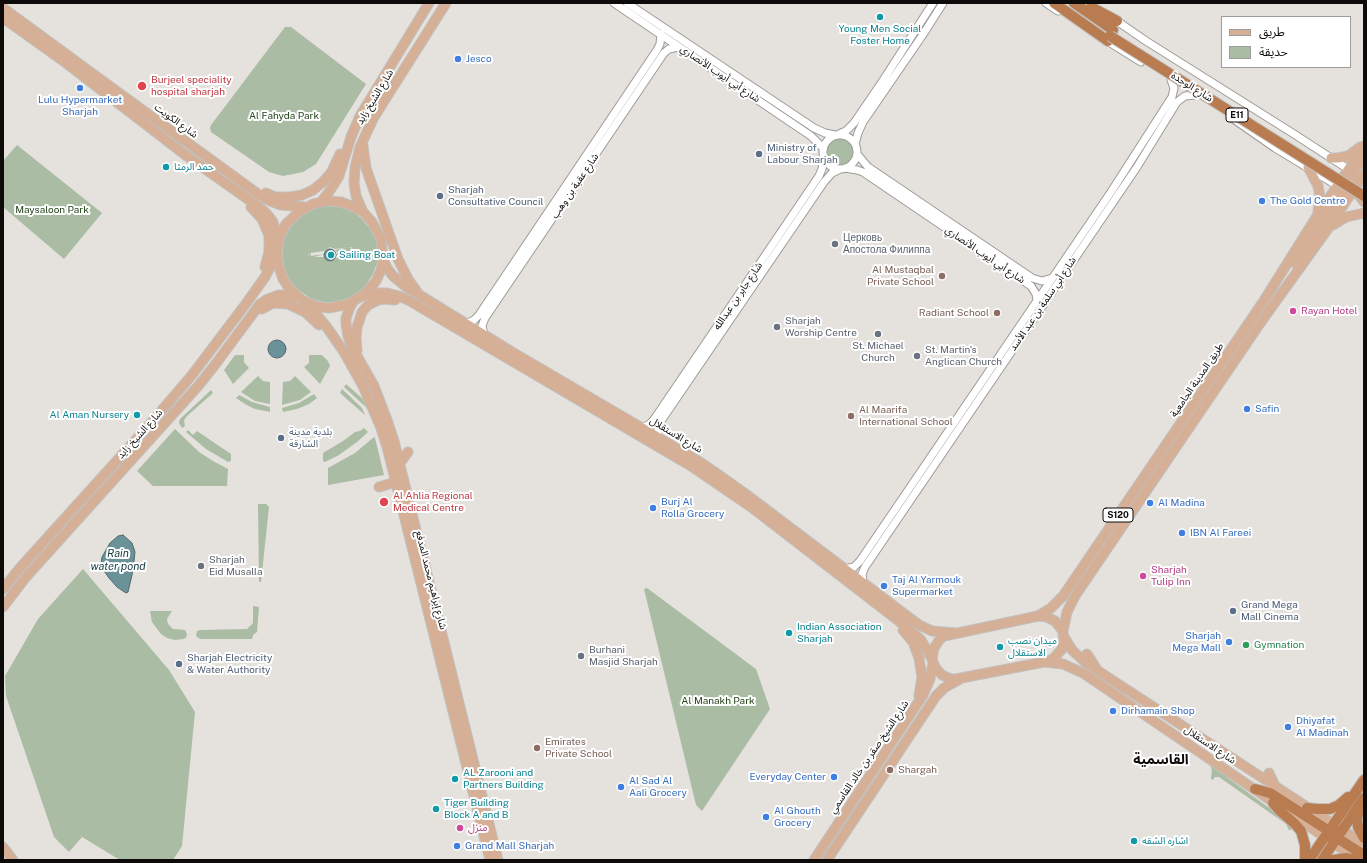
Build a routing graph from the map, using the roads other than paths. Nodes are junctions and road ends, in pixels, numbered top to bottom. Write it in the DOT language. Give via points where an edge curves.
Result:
graph roads {
  1 [pos="429,3"];
  2 [pos="446,3"];
  3 [pos="614,3"];
  4 [pos="627,3"];
  5 [pos="933,3"];
  6 [pos="943,3"];
  7 [pos="1046,3"];
  8 [pos="1054,3"];
  9 [pos="1062,3"];
  10 [pos="1074,3"];
  11 [pos="1085,3"];
  12 [pos="1091,3"];
  13 [pos="3,8"];
  14 [pos="446,15"];
  15 [pos="3,18"];
  16 [pos="436,19"];
  17 [pos="1112,32"];
  18 [pos="661,34"];
  19 [pos="29,36"];
  20 [pos="47,40"];
  21 [pos="678,47"];
  22 [pos="1171,80"];
  23 [pos="632,86"];
  24 [pos="1195,95"];
  25 [pos="633,98"];
  26 [pos="1153,126"];
  27 [pos="837,135"];
  28 [pos="363,140"];
  29 [pos="1153,140"];
  30 [pos="1364,143"];
  31 [pos="348,144"];
  32 [pos="855,144"];
  33 [pos="1364,146"];
  34 [pos="823,148"];
  35 [pos="184,154"];
  36 [pos="857,154"];
  37 [pos="206,157"];
  38 [pos="824,157"];
  39 [pos="1331,158"];
  40 [pos="1364,158"];
  41 [pos="1308,167"];
  42 [pos="842,168"];
  43 [pos="1358,175"];
  44 [pos="246,185"];
  45 [pos="372,188"];
  46 [pos="1350,189"];
  47 [pos="240,194"];
  48 [pos="1364,196"];
  49 [pos="358,200"];
  50 [pos="321,202"];
  51 [pos="1364,202"];
  52 [pos="305,207"];
  53 [pos="363,212"];
  54 [pos="1364,213"];
  55 [pos="1317,216"];
  56 [pos="1327,230"];
  57 [pos="279,242"];
  58 [pos="277,254"];
  59 [pos="984,254"];
  60 [pos="383,259"];
  61 [pos="1009,262"];
  62 [pos="512,266"];
  63 [pos="1052,278"];
  64 [pos="511,280"];
  65 [pos="255,291"];
  66 [pos="1282,294"];
  67 [pos="421,296"];
  68 [pos="302,300"];
  69 [pos="357,300"];
  70 [pos="1037,300"];
  71 [pos="421,307"];
  72 [pos="466,324"];
  73 [pos="244,325"];
  74 [pos="484,334"];
  75 [pos="344,352"];
  76 [pos="358,357"];
  77 [pos="678,384"];
  78 [pos="678,397"];
  79 [pos="642,428"];
  80 [pos="143,432"];
  81 [pos="658,437"];
  82 [pos="408,452"];
  83 [pos="130,463"];
  84 [pos="400,463"];
  85 [pos="395,482"];
  86 [pos="379,487"];
  87 [pos="412,516"];
  88 [pos="878,535"];
  89 [pos="880,545"];
  90 [pos="844,573"];
  91 [pos="863,582"];
  92 [pos="3,590"];
  93 [pos="3,607"];
  94 [pos="1038,616"];
  95 [pos="900,622"];
  96 [pos="955,633"];
  97 [pos="1063,633"];
  98 [pos="1087,654"];
  99 [pos="933,661"];
  100 [pos="1044,662"];
  101 [pos="1096,670"];
  102 [pos="961,678"];
  103 [pos="1090,678"];
  104 [pos="1135,687"];
  105 [pos="1126,689"];
  106 [pos="1097,691"];
  107 [pos="917,705"];
  108 [pos="1171,732"];
  109 [pos="893,741"];
  110 [pos="1174,743"];
  111 [pos="892,763"];
  112 [pos="1269,773"];
  113 [pos="1364,780"];
  114 [pos="1275,786"];
  115 [pos="1255,789"];
  116 [pos="1358,789"];
  117 [pos="1362,802"];
  118 [pos="1273,803"];
  119 [pos="1307,808"];
  120 [pos="1333,834"];
  121 [pos="1364,838"];
  122 [pos="1364,844"];
  123 [pos="3,847"];
  124 [pos="1364,855"];
  125 [pos="13,860"];
  126 [pos="490,860"];
  127 [pos="498,860"];
  128 [pos="814,860"];
  129 [pos="827,860"];
  130 [pos="1305,860"];
  131 [pos="1309,860"];
  132 [pos="1322,860"];
  133 [pos="1333,860"];
  134 [pos="1358,860"];
  1 -- 31 [label="main road, شارع الشيخ زايد" via="360,116"];
  2 -- 16 [label="main road, شارع الشيخ زايد"];
  3 -- 18 [label="street, شارع أبي أيوب الأنصاري"];
  4 -- 27 [label="street, شارع أبي أيوب الأنصاري" via="814,128"];
  5 -- 27 [label="street" via="854,123"];
  6 -- 32 [label="street" via="861,126"];
  7 -- 17 [label="street" via="1079,25"];
  8 -- 17 [label="highway"];
  9 -- 17 [label="highway, شارع الوحدة / E11"];
  10 -- 17 [label="highway, شارع الوحدة / E11"];
  11 -- 17 [label="highway"];
  12 -- 17 [label="street"];
  13 -- 20 [label="main road, شارع الكويت"];
  14 -- 16 [label="main road"];
  15 -- 19 [label="main road, شارع الكويت"];
  16 -- 28 [label="main road, شارع الشيخ زايد" via="374,117"];
  17 -- 22 [label="street"];
  17 -- 39 [label="street" via="1146,41"];
  17 -- 46 [label="highway, شارع الوحدة / E11"];
  17 -- 48 [label="highway, شارع الوحدة / E11, bridge"];
  18 -- 21 [label="street, شارع أبي أيوب الأنصاري"];
  18 -- 23 [label="street, شارع عقبة بن وهب" via="658,47"];
  19 -- 20 [label="main road" via="30,32"];
  19 -- 35 [label="main road, شارع الكويت"];
  20 -- 37 [label="main road, شارع الكويت"];
  21 -- 25 [label="street, شارع عقبة بن وهب" via="664,53"];
  21 -- 34 [label="street, شارع أبي أيوب الأنصاري" via="811,136"];
  22 -- 24 [label="street"];
  22 -- 26 [label="street, شارع أبي سلمة بن عبد الأسد" via="1174,88 1172,97"];
  23 -- 25 [label="street" via="635,90"];
  23 -- 62 [label="street, شارع عقبة بن وهب"];
  24 -- 29 [label="street, شارع أبي سلمة بن عبد الأسد" via="1185,96 1177,102"];
  24 -- 41 [label="street"];
  25 -- 64 [label="street, شارع عقبة بن وهب"];
  26 -- 29 [label="street" via="1156,131"];
  26 -- 63 [label="street, شارع أبي سلمة بن عبد الأسد"];
  27 -- 32 [label="street" via="850,138"];
  27 -- 34 [label="street" via="827,140"];
  28 -- 45 [label="main road" via="364,163"];
  28 -- 49 [label="main road, شارع الشيخ زايد" via="355,168"];
  29 -- 89 [label="street, شارع أبي سلمة بن عبد الأسد"];
  30 -- 39 [label="main road" via="1352,154"];
  31 -- 44 [label="main road" via="328,178 308,192 290,197 271,196"];
  31 -- 50 [label="main road, شارع الشيخ زايد" via="339,176"];
  32 -- 36 [label="street"];
  33 -- 43 [label="main road, طريق المدينة الجامعية / S120"];
  34 -- 38 [label="street"];
  35 -- 37 [label="main road" via="202,160"];
  35 -- 47 [label="main road, شارع الكويت"];
  36 -- 42 [label="street" via="854,161"];
  36 -- 61 [label="street, شارع أبي أيوب الأنصاري" via="868,167"];
  37 -- 44 [label="main road, شارع الكويت"];
  38 -- 42 [label="street" via="832,167"];
  38 -- 77 [label="street, شارع جابر بن عبدالله" via="819,176"];
  39 -- 43 [label="street"];
  40 -- 43 [label="main road"];
  41 -- 46 [label="street"];
  41 -- 55 [label="main road" via="1318,186 1320,201"];
  42 -- 59 [label="street, شارع أبي أيوب الأنصاري" via="863,172"];
  42 -- 78 [label="street, شارع جابر بن عبدالله" via="824,182"];
  43 -- 46 [label="main road, طريق المدينة الجامعية / S120"];
  43 -- 46 [label="main road" via="1348,180"];
  44 -- 52 [label="main road, شارع الكويت" via="275,203"];
  45 -- 49 [label="main road" via="368,185 362,186"];
  45 -- 67 [label="main road" via="401,266"];
  46 -- 51 [label="main road"];
  46 -- 55 [label="main road, طريق المدينة الجامعية / S120"];
  46 -- 56 [label="main road, طريق المدينة الجامعية / S120"];
  46 -- 66 [label="main road" via="1287,278"];
  47 -- 57 [label="main road, شارع الكويت" via="267,214 275,227"];
  47 -- 65 [label="main road" via="262,219 269,235 268,257"];
  49 -- 53 [label="main road, شارع الشيخ زايد"];
  50 -- 52 [label="main road"];
  50 -- 53 [label="main road" via="345,203"];
  52 -- 57 [label="main road" via="286,224"];
  53 -- 60 [label="main road" via="379,233"];
  54 -- 56 [label="main road" via="1346,217"];
  55 -- 94 [label="main road, طريق المدينة الجامعية / S120" via="1264,299 1063,596 1054,606"];
  56 -- 66 [label="main road, طريق المدينة الجامعية / S120"];
  57 -- 58 [label="main road"];
  58 -- 65 [label="main road, شارع الشيخ زايد"];
  58 -- 68 [label="main road" via="283,279 292,292"];
  59 -- 61 [label="street" via="1003,263"];
  59 -- 70 [label="street, شارع أبي أيوب الأنصاري" via="1031,286"];
  60 -- 67 [label="main road, شارع الاستقلال" via="396,280"];
  60 -- 69 [label="main road" via="376,280"];
  61 -- 63 [label="street, شارع أبي أيوب الأنصاري" via="1035,280 1046,281"];
  62 -- 64 [label="street" via="508,278"];
  62 -- 72 [label="street, شارع عقبة بن وهب" via="479,315"];
  63 -- 70 [label="street, شارع أبي سلمة بن عبد الأسد"];
  64 -- 74 [label="street, شارع عقبة بن وهب" via="484,321"];
  65 -- 80 [label="main road, شارع الشيخ زايد" via="203,362"];
  66 -- 97 [label="main road, طريق المدينة الجامعية / S120" via="1075,596 1067,612"];
  67 -- 72 [label="main road, شارع الاستقلال"];
  68 -- 69 [label="main road" via="329,308"];
  68 -- 73 [label="main road, شارع الشيخ زايد" via="294,296 279,295 266,300 255,309"];
  68 -- 75 [label="main road, شارع إبراهيم محمد المدفع" via="326,326"];
  69 -- 71 [label="main road, شارع الاستقلال" via="376,293 387,293 405,298"];
  69 -- 76 [label="main road, شارع إبراهيم محمد المدفع" via="348,312 346,324 350,341"];
  70 -- 88 [label="street, شارع أبي سلمة بن عبد الأسد"];
  71 -- 76 [label="main road" via="388,299 368,305 362,312 357,327"];
  71 -- 90 [label="main road, شارع الاستقلال" via="691,466"];
  72 -- 74 [label="main road, شارع الاستقلال"];
  73 -- 75 [label="main road" via="269,305 288,304 312,318"];
  73 -- 83 [label="main road, شارع الشيخ زايد" via="211,371"];
  74 -- 79 [label="main road, شارع الاستقلال"];
  75 -- 85 [label="main road, شارع إبراهيم محمد المدفع" via="378,420"];
  76 -- 84 [label="main road, شارع إبراهيم محمد المدفع" via="383,409"];
  77 -- 78 [label="street" via="675,394"];
  77 -- 79 [label="street, شارع جابر بن عبدالله" via="653,421"];
  78 -- 81 [label="street, شارع جابر بن عبدالله" via="660,424"];
  79 -- 81 [label="main road, شارع الاستقلال"];
  80 -- 83 [label="main road" via="147,437 134,451"];
  80 -- 92 [label="main road, شارع الشيخ زايد"];
  81 -- 90 [label="main road, شارع الاستقلال" via="733,484"];
  82 -- 84 [label="main road"];
  83 -- 93 [label="main road, شارع الشيخ زايد" via="26,577"];
  84 -- 87 [label="main road, شارع إبراهيم محمد المدفع"];
  85 -- 86 [label="main road"];
  85 -- 87 [label="main road" via="400,482 406,507"];
  85 -- 126 [label="main road, شارع إبراهيم محمد المدفع"];
  87 -- 127 [label="main road, شارع إبراهيم محمد المدفع"];
  88 -- 89 [label="street" via="877,542"];
  88 -- 90 [label="street, شارع أبي سلمة بن عبد الأسد" via="858,564"];
  89 -- 91 [label="street, شارع أبي سلمة بن عبد الأسد" via="864,569"];
  90 -- 91 [label="main road" via="858,585"];
  90 -- 95 [label="main road, شارع الاستقلال"];
  91 -- 96 [label="main road" via="923,627"];
  94 -- 96 [label="main road"];
  94 -- 97 [label="main road, شارع الاستقلال" via="1055,621"];
  95 -- 99 [label="main road, شارع الاستقلال" via="921,640"];
  95 -- 107 [label="main road" via="914,645 920,663 922,683"];
  96 -- 99 [label="main road, شارع الشيخ صقر بن خالد القاسمي" via="944,636 936,643 932,653"];
  97 -- 100 [label="main road, طريق المدينة الجامعية" via="1060,653"];
  97 -- 101 [label="main road, شارع الاستقلال" via="1075,654"];
  98 -- 101 [label="main road"];
  99 -- 102 [label="main road, شارع الاستقلال" via="942,675 951,679"];
  99 -- 107 [label="main road, شارع الشيخ صقر بن خالد القاسمي" via="928,685"];
  100 -- 102 [label="main road"];
  100 -- 103 [label="main road, شارع الاستقلال" via="1067,665"];
  101 -- 105 [label="main road, شارع الاستقلال"];
  102 -- 111 [label="main road" via="936,696"];
  103 -- 106 [label="main road"];
  103 -- 108 [label="main road, شارع الاستقلال"];
  104 -- 105 [label="main road"];
  105 -- 114 [label="main road, شارع الاستقلال" via="1170,714"];
  107 -- 109 [label="main road, شارع الشيخ صقر بن خالد القاسمي"];
  108 -- 110 [label="main road"];
  108 -- 115 [label="main road, شارع الاستقلال"];
  109 -- 111 [label="main road" via="896,745"];
  109 -- 128 [label="main road, شارع الشيخ صقر بن خالد القاسمي"];
  111 -- 129 [label="main road"];
  112 -- 114 [label="main road"];
  113 -- 116 [label="highway"];
  114 -- 119 [label="main road, شارع الاستقلال"];
  115 -- 118 [label="main road, شارع الاستقلال"];
  115 -- 120 [label="highway" via="1270,793"];
  116 -- 119 [label="highway" via="1334,808"];
  116 -- 120 [label="highway"];
  117 -- 120 [label="highway"];
  117 -- 121 [label="highway" via="1357,823"];
  118 -- 120 [label="main road, شارع الاستقلال"];
  118 -- 130 [label="highway" via="1301,831 1305,845"];
  119 -- 120 [label="main road, شارع الاستقلال"];
  120 -- 122 [label="main road, شارع الاستقلال"];
  120 -- 124 [label="highway"];
  120 -- 131 [label="highway"];
  120 -- 132 [label="highway"];
  120 -- 134 [label="main road, شارع الاستقلال"];
  123 -- 125 [label="main road"];
  133 -- 134 [label="highway"];
}
